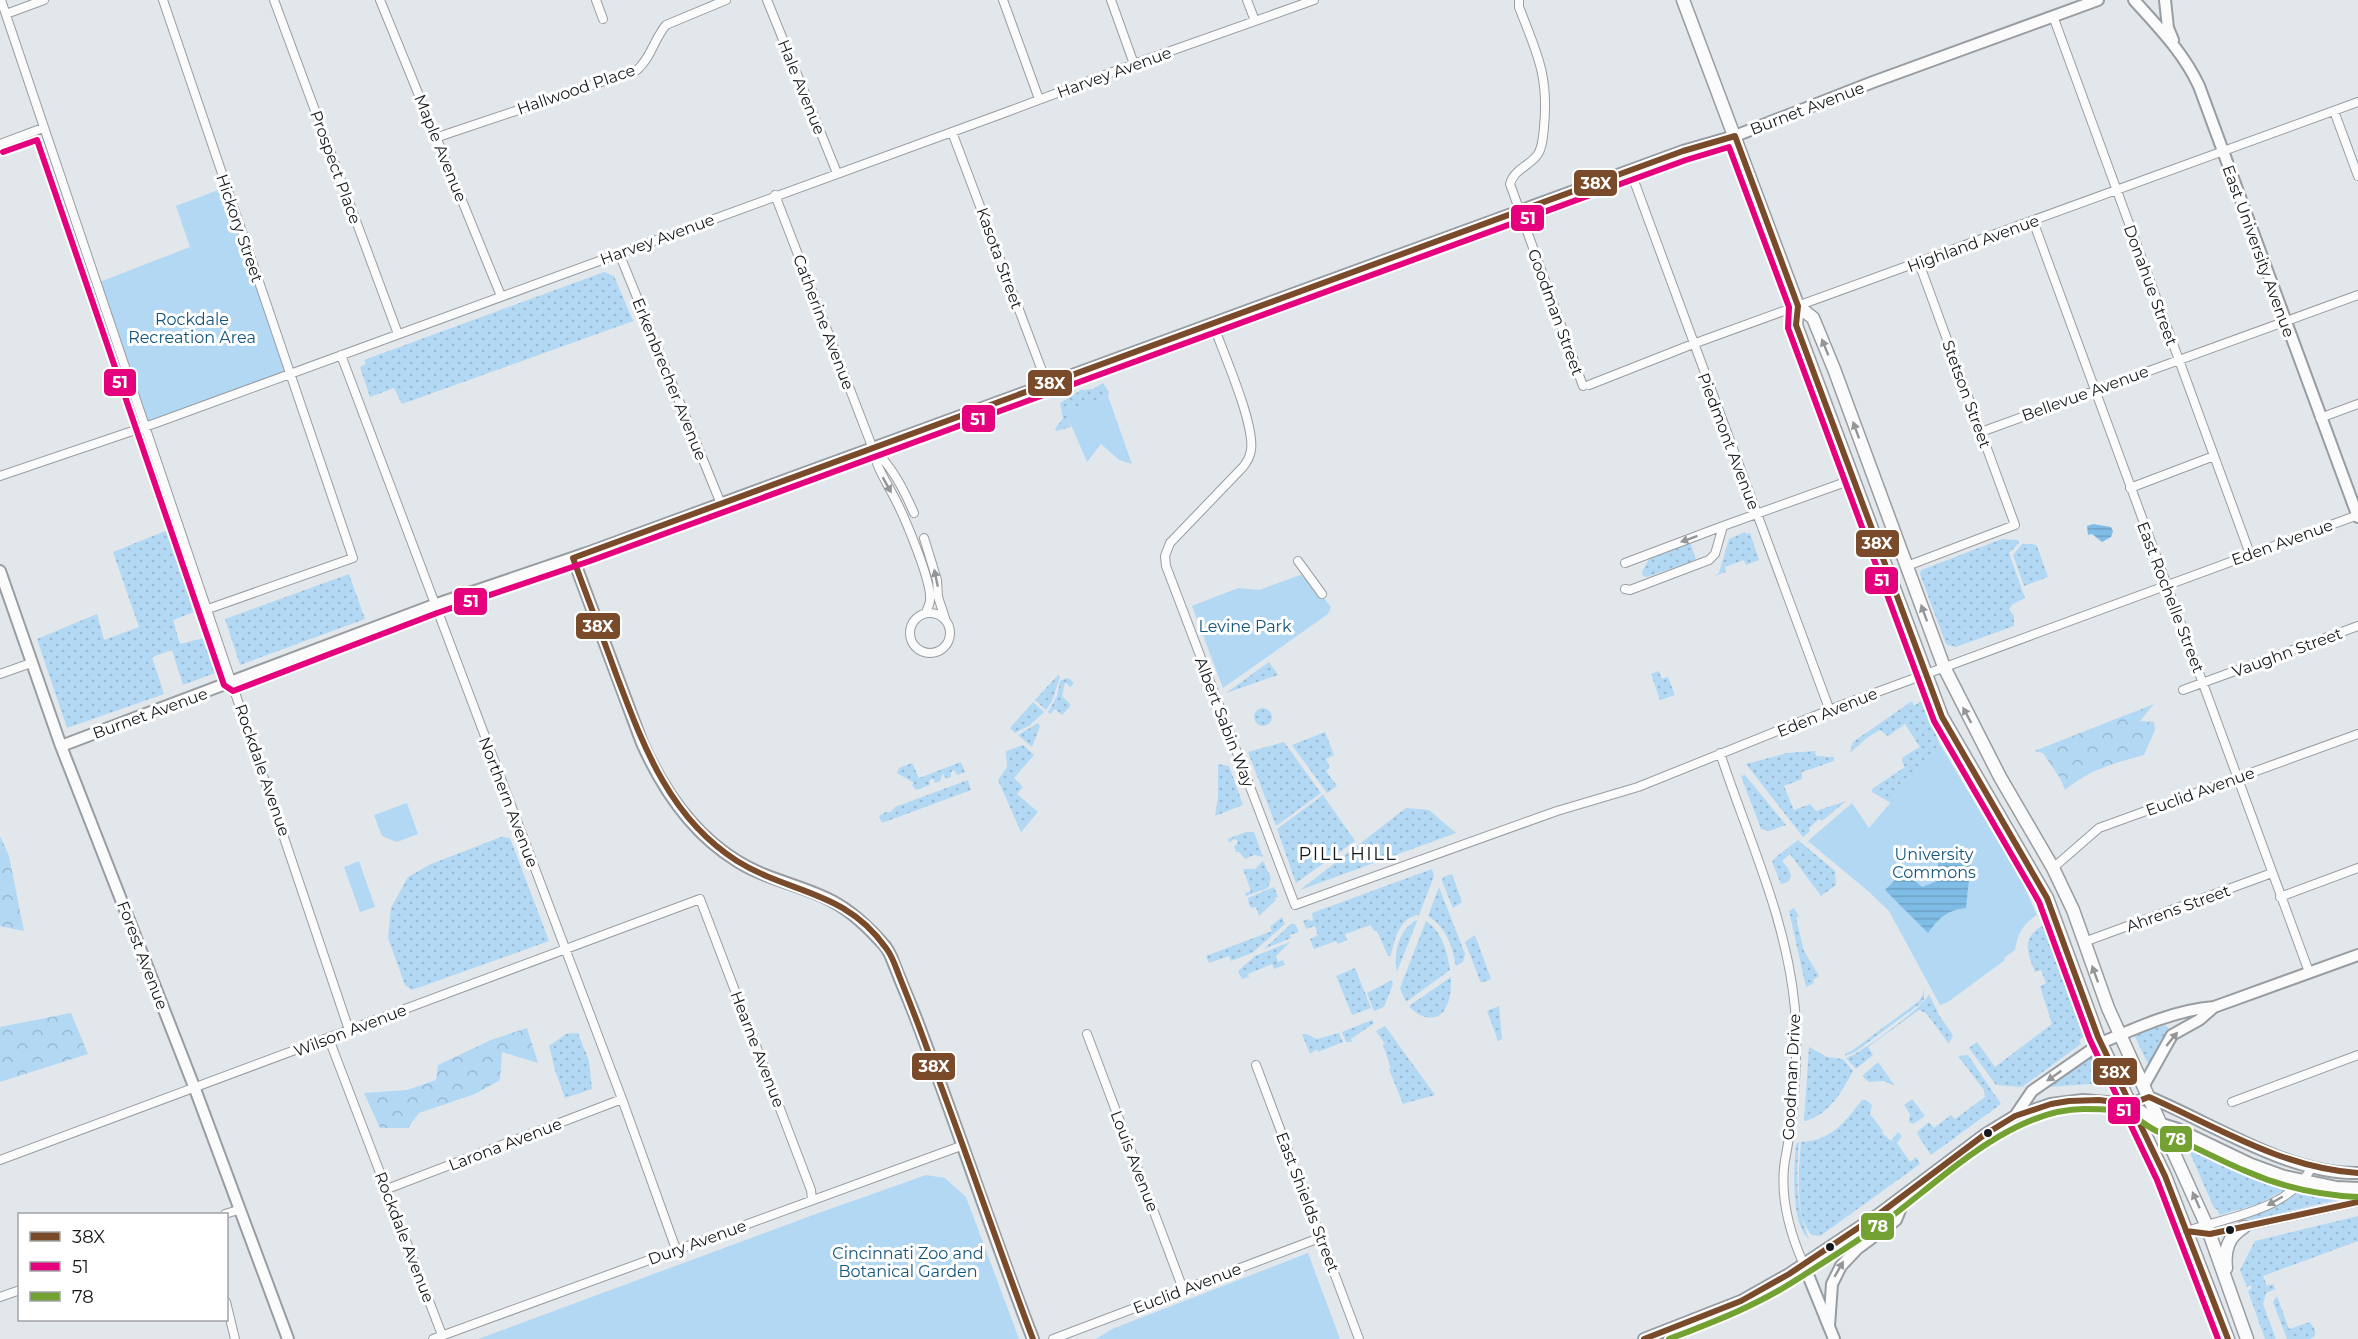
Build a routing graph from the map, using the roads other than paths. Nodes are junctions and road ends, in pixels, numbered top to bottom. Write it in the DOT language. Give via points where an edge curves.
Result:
graph roads {
  1 [pos="1,0"];
  2 [pos="44,0"];
  3 [pos="163,0"];
  4 [pos="274,0"];
  5 [pos="380,0"];
  6 [pos="596,0"];
  7 [pos="726,0"];
  8 [pos="767,0"];
  9 [pos="1003,0"];
  10 [pos="1111,0"];
  11 [pos="1247,0"];
  12 [pos="1314,0"];
  13 [pos="1513,0"];
  14 [pos="1683,0"];
  15 [pos="2098,0"];
  16 [pos="2134,0"];
  17 [pos="2165,0"];
  18 [pos="1519,3"];
  19 [pos="6,14"];
  20 [pos="2053,16"];
  21 [pos="603,19"];
  22 [pos="1255,21"];
  23 [pos="2176,46"];
  24 [pos="1134,64"];
  25 [pos="1039,99"];
  26 [pos="2358,102"];
  27 [pos="2334,111"];
  28 [pos="43,128"];
  29 [pos="952,132"];
  30 [pos="438,136"];
  31 [pos="1735,136"];
  32 [pos="0,144"];
  33 [pos="2223,151"];
  34 [pos="1630,170"];
  35 [pos="837,174"];
  36 [pos="2358,176"];
  37 [pos="2116,190"];
  38 [pos="775,195"];
  39 [pos="1519,211"];
  40 [pos="2033,221"];
  41 [pos="619,253"];
  42 [pos="1919,263"];
  43 [pos="2358,295"];
  44 [pos="501,296"];
  45 [pos="1798,306"];
  46 [pos="2285,321"];
  47 [pos="1213,324"];
  48 [pos="398,334"];
  49 [pos="1693,344"];
  50 [pos="341,355"];
  51 [pos="2178,359"];
  52 [pos="290,374"];
  53 [pos="1047,384"];
  54 [pos="1586,386"];
  55 [pos="2094,390"];
  56 [pos="2358,404"];
  57 [pos="2320,418"];
  58 [pos="146,426"];
  59 [pos="1981,432"];
  60 [pos="873,449"];
  61 [pos="2214,456"];
  62 [pos="0,476"];
  63 [pos="1854,479"];
  64 [pos="2130,488"];
  65 [pos="721,504"];
  66 [pos="914,513"];
  67 [pos="1757,514"];
  68 [pos="2358,515"];
  69 [pos="1723,526"];
  70 [pos="924,538"];
  71 [pos="2250,554"];
  72 [pos="573,558"];
  73 [pos="1298,561"];
  74 [pos="1625,563"];
  75 [pos="1907,566"];
  76 [pos="0,571"];
  77 [pos="2166,585"];
  78 [pos="1625,589"];
  79 [pos="1322,594"];
  80 [pos="434,606"];
  81 [pos="208,609"];
  82 [pos="926,613"];
  83 [pos="945,618"];
  84 [pos="2358,626"];
  85 [pos="31,663"];
  86 [pos="1944,668"];
  87 [pos="0,674"];
  88 [pos="1926,674"];
  89 [pos="233,682"];
  90 [pos="2203,682"];
  91 [pos="2183,690"];
  92 [pos="1830,711"];
  93 [pos="2358,734"];
  94 [pos="61,746"];
  95 [pos="1720,753"];
  96 [pos="2239,777"];
  97 [pos="2053,868"];
  98 [pos="2358,868"];
  99 [pos="2272,873"];
  100 [pos="2280,897"];
  101 [pos="700,899"];
  102 [pos="1295,905"];
  103 [pos="2084,942"];
  104 [pos="564,950"];
  105 [pos="2358,955"];
  106 [pos="2309,972"];
  107 [pos="2214,1007"];
  108 [pos="349,1030"];
  109 [pos="1086,1034"];
  110 [pos="2120,1035"];
  111 [pos="329,1039"];
  112 [pos="2101,1043"];
  113 [pos="2358,1055"];
  114 [pos="1256,1065"];
  115 [pos="2144,1084"];
  116 [pos="195,1089"];
  117 [pos="2149,1097"];
  118 [pos="622,1099"];
  119 [pos="2232,1102"];
  120 [pos="2130,1104"];
  121 [pos="2015,1116"];
  122 [pos="2162,1124"];
  123 [pos="961,1146"];
  124 [pos="0,1160"];
  125 [pos="2312,1167"];
  126 [pos="2358,1173"];
  127 [pos="2305,1181"];
  128 [pos="2358,1188"];
  129 [pos="387,1189"];
  130 [pos="1907,1193"];
  131 [pos="812,1200"];
  132 [pos="2358,1202"];
  133 [pos="238,1210"];
  134 [pos="228,1214"];
  135 [pos="2244,1227"];
  136 [pos="2208,1229"];
  137 [pos="2186,1231"];
  138 [pos="1322,1237"];
  139 [pos="676,1250"];
  140 [pos="1804,1265"];
  141 [pos="1183,1289"];
  142 [pos="2229,1290"];
  143 [pos="18,1291"];
  144 [pos="0,1297"];
  145 [pos="228,1310"];
  146 [pos="1829,1326"];
  147 [pos="442,1335"];
  148 [pos="235,1339"];
  149 [pos="288,1339"];
  150 [pos="433,1339"];
  151 [pos="1033,1339"];
  152 [pos="1053,1339"];
  153 [pos="1359,1339"];
  154 [pos="1644,1339"];
  155 [pos="1834,1339"];
  156 [pos="2228,1339"];
  157 [pos="2247,1339"];
  1 -- 19 [label="street, Rockdale Avenue"];
  2 -- 19 [label="street"];
  3 -- 52 [label="street, Hickory Street"];
  4 -- 48 [label="street, Prospect Place"];
  5 -- 30 [label="street, Maple Avenue"];
  6 -- 21 [label="street"];
  7 -- 30 [label="street, Hallwood Place" via="666,25 649,57 637,70"];
  8 -- 35 [label="street, Hale Avenue"];
  9 -- 25 [label="street"];
  10 -- 24 [label="street"];
  11 -- 22 [label="street"];
  12 -- 22 [label="street, Harvey Avenue"];
  13 -- 18 [label="street, Goodman Street"];
  14 -- 31 [label="main road"];
  15 -- 20 [label="street, Burnet Avenue"];
  16 -- 23 [label="street, East University Avenue"];
  17 -- 23 [label="street" via="2168,28"];
  18 -- 39 [label="street, Goodman Street" via="1541,67 1546,102 1538,154 1512,178 1511,189"];
  19 -- 28 [label="street, Rockdale Avenue"];
  20 -- 31 [label="street, Burnet Avenue"];
  20 -- 37 [label="street, Donahue Street"];
  22 -- 24 [label="street, Harvey Avenue"];
  23 -- 33 [label="street, East University Avenue" via="2199,86"];
  24 -- 25 [label="street, Harvey Avenue"];
  25 -- 29 [label="street, Harvey Avenue"];
  26 -- 27 [label="street, Highland Avenue"];
  27 -- 33 [label="street, Highland Avenue"];
  27 -- 36 [label="street"];
  28 -- 32 [label="street"];
  28 -- 58 [label="street, Rockdale Avenue"];
  29 -- 35 [label="street, Harvey Avenue"];
  29 -- 53 [label="street, Kasota Street"];
  30 -- 44 [label="street, Maple Avenue"];
  31 -- 34 [label="street, Burnet Avenue"];
  31 -- 45 [label="main road"];
  33 -- 37 [label="street, Highland Avenue"];
  33 -- 46 [label="street, East University Avenue"];
  34 -- 39 [label="street, Burnet Avenue"];
  34 -- 49 [label="street, Piedmont Avenue"];
  35 -- 38 [label="street, Harvey Avenue"];
  37 -- 40 [label="street, Highland Avenue"];
  37 -- 51 [label="street, Donahue Street"];
  38 -- 41 [label="street, Harvey Avenue"];
  38 -- 60 [label="street, Catherine Avenue"];
  39 -- 47 [label="street, Burnet Avenue"];
  39 -- 54 [label="street, Goodman Street"];
  40 -- 42 [label="street, Highland Avenue"];
  40 -- 55 [label="street, East Rochelle Street"];
  41 -- 44 [label="street, Harvey Avenue"];
  41 -- 65 [label="street, Erkenbrecher Avenue"];
  42 -- 45 [label="street, Highland Avenue"];
  42 -- 59 [label="street, Stetson Street"];
  43 -- 46 [label="street, Bellevue Avenue"];
  44 -- 48 [label="street, Harvey Avenue"];
  45 -- 49 [label="street, Highland Avenue"];
  45 -- 63 [label="main road" via="1796,325"];
  75 -- 45 [label="main road, one-way" via="1813,318"];
  46 -- 51 [label="street, Bellevue Avenue"];
  46 -- 57 [label="street, East University Avenue"];
  47 -- 53 [label="street, Burnet Avenue"];
  47 -- 102 [label="street, Albert Sabin Way" via="1243,408 1251,452 1243,467 1170,543 1166,566"];
  48 -- 50 [label="street, Harvey Avenue"];
  49 -- 54 [label="street, Highland Avenue"];
  49 -- 67 [label="street, Piedmont Avenue"];
  50 -- 52 [label="street, Harvey Avenue"];
  50 -- 80 [label="street, Northern Avenue"];
  51 -- 55 [label="street, Bellevue Avenue"];
  51 -- 61 [label="street, Donahue Street"];
  52 -- 58 [label="street, Harvey Avenue"];
  52 -- 81 [label="street, Hickory Street" via="353,558"];
  53 -- 60 [label="street, Burnet Avenue"];
  55 -- 59 [label="street, Bellevue Avenue"];
  55 -- 64 [label="street, East Rochelle Street"];
  56 -- 57 [label="street"];
  57 -- 68 [label="street, East University Avenue"];
  58 -- 62 [label="street, Harvey Avenue"];
  58 -- 81 [label="street, Rockdale Avenue"];
  59 -- 75 [label="street, Stetson Street" via="2015,525"];
  60 -- 65 [label="street, Burnet Avenue"];
  60 -- 66 [label="street, Catherine Avenue" via="886,460"];
  60 -- 82 [label="street, Catherine Avenue, one-way" via="875,464 894,496 924,574 930,600"];
  61 -- 64 [label="street"];
  61 -- 71 [label="street, Donahue Street"];
  63 -- 67 [label="street"];
  63 -- 88 [label="main road"];
  64 -- 77 [label="street, East Rochelle Street"];
  65 -- 72 [label="street, Burnet Avenue"];
  67 -- 69 [label="street"];
  67 -- 92 [label="street, Piedmont Avenue"];
  68 -- 71 [label="street, Eden Avenue"];
  69 -- 74 [label="street, one-way"];
  69 -- 78 [label="street" via="1709,560"];
  83 -- 70 [label="street, one-way"];
  71 -- 77 [label="street, Eden Avenue"];
  72 -- 80 [label="street, Burnet Avenue"];
  72 -- 123 [label="street" via="642,743 669,794 714,845 736,861 835,902 886,947"];
  73 -- 79 [label="street"];
  86 -- 75 [label="main road, one-way"];
  76 -- 85 [label="street, Forest Avenue"];
  77 -- 86 [label="street, Eden Avenue"];
  77 -- 90 [label="street, East Rochelle Street"];
  80 -- 89 [label="street, Burnet Avenue"];
  80 -- 104 [label="street, Northern Avenue"];
  81 -- 89 [label="street, Rockdale Avenue"];
  82 -- 83 [label="street"];
  82 -- 83 [label="street" via="914,620 910,633 914,646 925,653 939,652 948,643 950,630"];
  84 -- 90 [label="street, Vaughn Street"];
  85 -- 87 [label="street"];
  85 -- 94 [label="street, Forest Avenue"];
  86 -- 88 [label="street, Eden Avenue"];
  97 -- 86 [label="main road, one-way"];
  88 -- 92 [label="street, Eden Avenue"];
  88 -- 112 [label="main road" via="1948,730 2047,898"];
  89 -- 94 [label="street, Burnet Avenue"];
  89 -- 108 [label="street, Rockdale Avenue"];
  90 -- 91 [label="street, Vaughn Street"];
  90 -- 96 [label="street, East Rochelle Street"];
  92 -- 95 [label="street, Eden Avenue"];
  93 -- 96 [label="street, Euclid Avenue"];
  94 -- 116 [label="street, Forest Avenue"];
  95 -- 102 [label="street, Eden Avenue" via="1616,795 1564,808"];
  95 -- 140 [label="street, Goodman Drive" via="1772,896 1792,987 1794,1071 1785,1194 1792,1232"];
  96 -- 97 [label="street, Euclid Avenue" via="2099,828"];
  96 -- 99 [label="street, East Rochelle Street"];
  97 -- 103 [label="main road"];
  98 -- 100 [label="street"];
  99 -- 100 [label="street, East Rochelle Street"];
  99 -- 103 [label="street, Ahrens Street"];
  100 -- 106 [label="street, East Rochelle Street"];
  101 -- 104 [label="street, Wilson Avenue"];
  101 -- 131 [label="street, Hearne Avenue"];
  110 -- 103 [label="main road, one-way"];
  104 -- 108 [label="street, Wilson Avenue"];
  104 -- 118 [label="street, Northern Avenue"];
  105 -- 106 [label="street"];
  106 -- 107 [label="street"];
  107 -- 110 [label="street" via="2194,1008"];
  115 -- 107 [label="street, one-way" via="2172,1035"];
  108 -- 111 [label="street, Wilson Avenue"];
  109 -- 141 [label="street, Louis Avenue"];
  110 -- 112 [label="street"];
  110 -- 115 [label="main road"];
  111 -- 116 [label="street, Wilson Avenue"];
  111 -- 129 [label="street, Rockdale Avenue"];
  112 -- 120 [label="main road"];
  112 -- 121 [label="street, one-way" via="2032,1091"];
  113 -- 119 [label="street"];
  114 -- 138 [label="street, East Shields Street"];
  115 -- 117 [label="main road"];
  116 -- 124 [label="street, Wilson Avenue"];
  116 -- 133 [label="street, Forest Avenue"];
  117 -- 120 [label="street"];
  117 -- 122 [label="main road"];
  117 -- 125 [label="street" via="2264,1150"];
  118 -- 129 [label="street, Larona Avenue"];
  118 -- 139 [label="street, Northern Avenue"];
  120 -- 121 [label="street" via="2069,1101"];
  120 -- 122 [label="street"];
  120 -- 137 [label="main road"];
  121 -- 130 [label="street"];
  122 -- 127 [label="street" via="2250,1164"];
  136 -- 122 [label="main road, one-way"];
  123 -- 131 [label="street, Dury Avenue"];
  123 -- 151 [label="street"];
  125 -- 126 [label="street" via="2334,1173"];
  125 -- 127 [label="street"];
  127 -- 128 [label="street"];
  127 -- 136 [label="street, one-way" via="2273,1203"];
  129 -- 147 [label="street, Rockdale Avenue"];
  130 -- 140 [label="street"];
  146 -- 130 [label="street, one-way" via="1832,1284 1841,1266 1896,1220"];
  131 -- 139 [label="street, Dury Avenue"];
  132 -- 135 [label="street"];
  133 -- 134 [label="street"];
  133 -- 149 [label="street, Forest Avenue"];
  135 -- 136 [label="street"];
  135 -- 142 [label="main road" via="2226,1248"];
  136 -- 137 [label="street"];
  136 -- 142 [label="main road"];
  137 -- 156 [label="main road"];
  138 -- 141 [label="street, Euclid Avenue"];
  138 -- 153 [label="street, East Shields Street"];
  139 -- 147 [label="street, Dury Avenue"];
  140 -- 146 [label="street"];
  140 -- 154 [label="street" via="1741,1301"];
  141 -- 152 [label="street, Euclid Avenue"];
  142 -- 157 [label="main road"];
  143 -- 144 [label="street"];
  145 -- 148 [label="street"];
  146 -- 155 [label="street"];
  147 -- 150 [label="street, Dury Avenue"];
}
